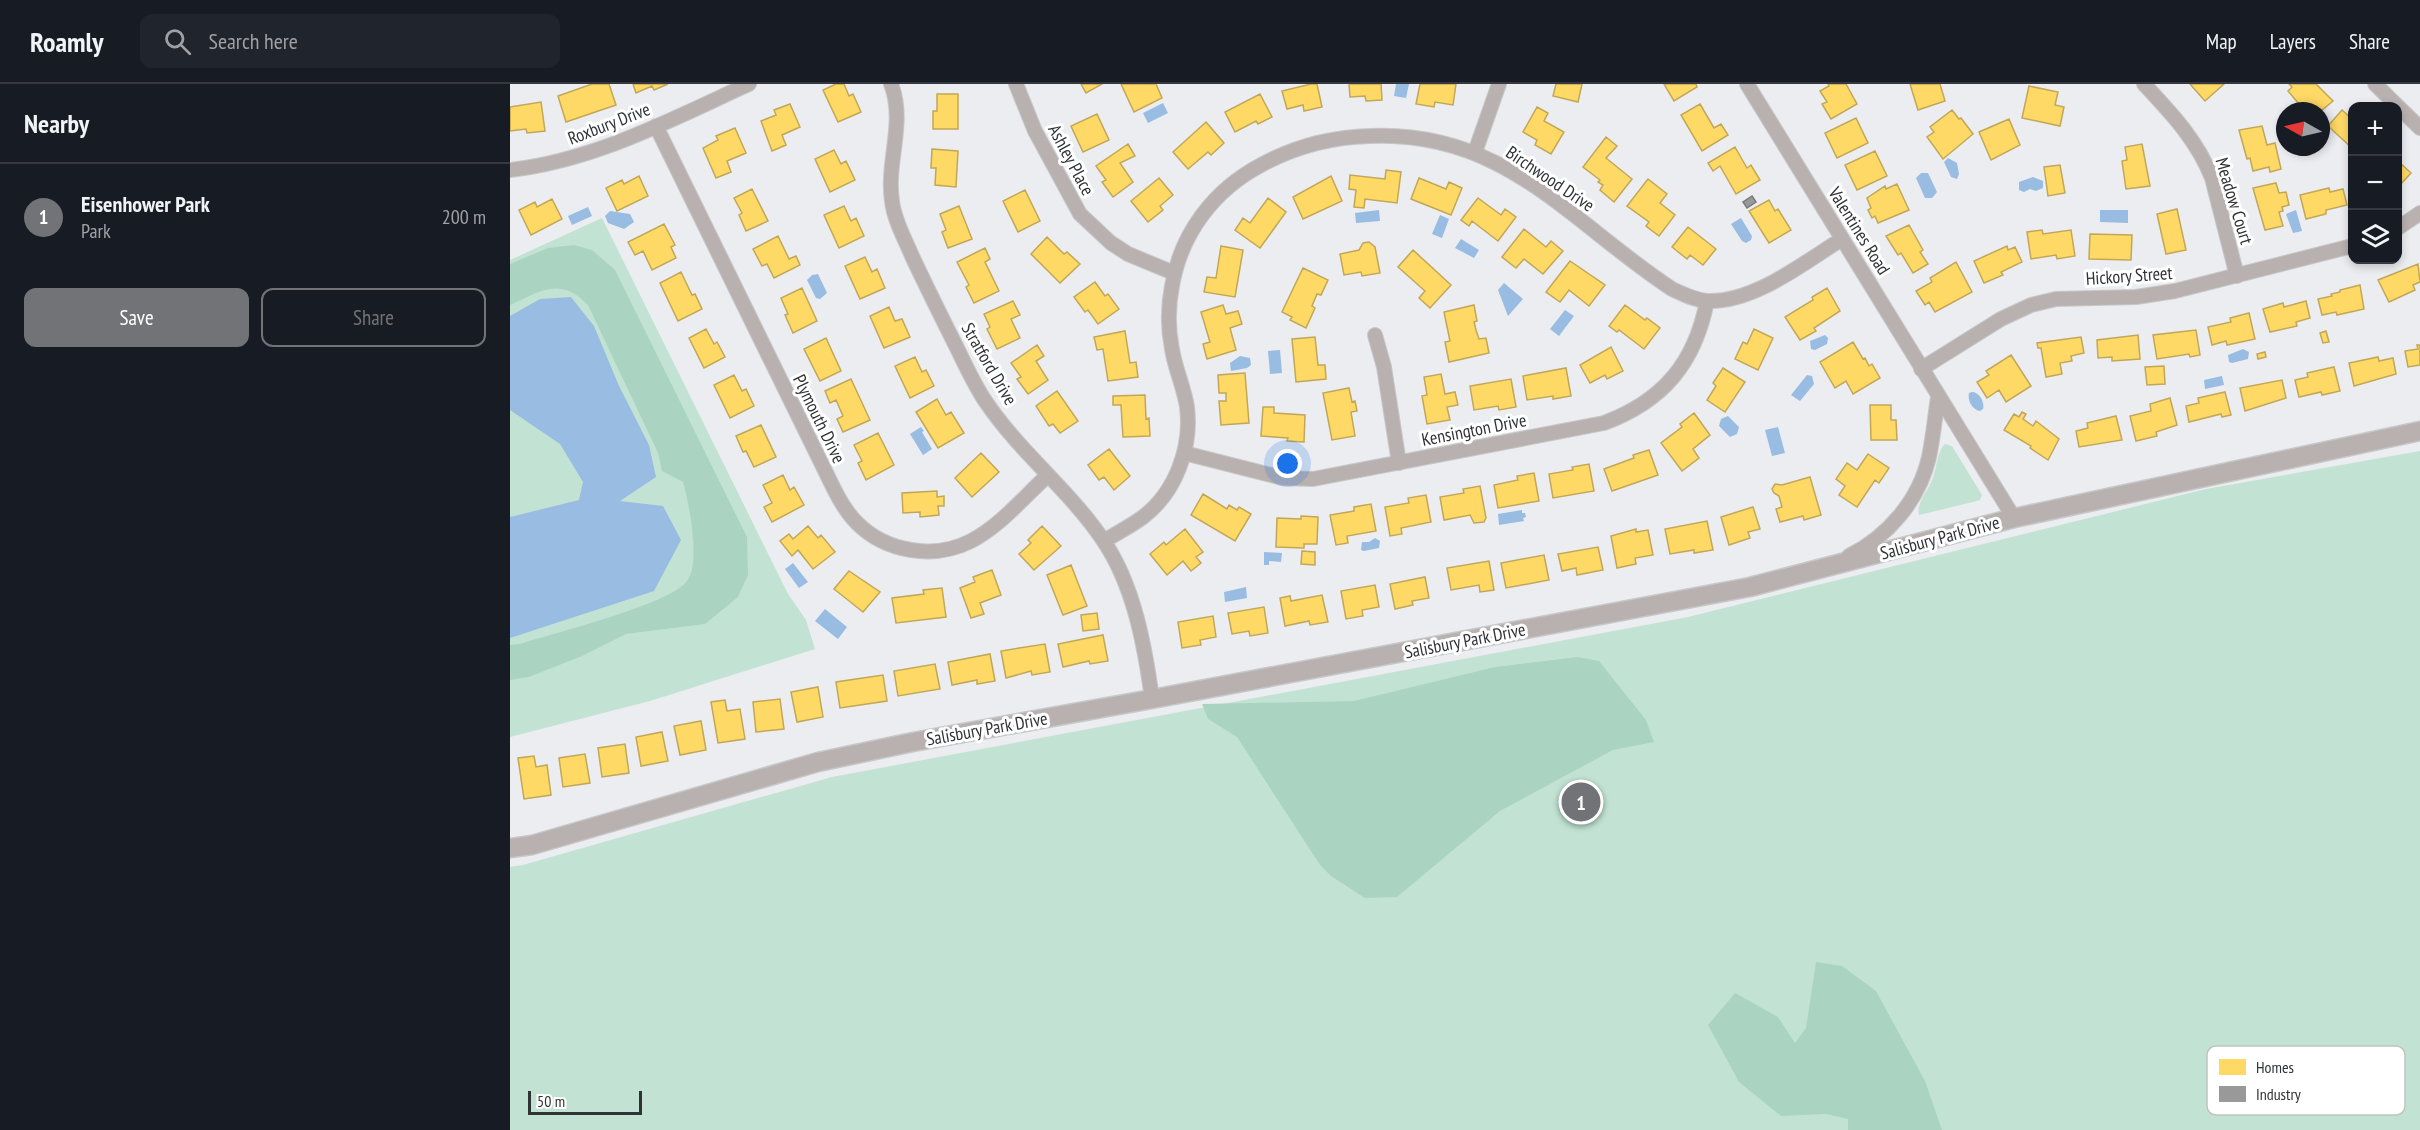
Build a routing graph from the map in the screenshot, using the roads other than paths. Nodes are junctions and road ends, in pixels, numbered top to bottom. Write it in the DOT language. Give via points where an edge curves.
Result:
graph roads {
  1 [pos="749,84"];
  2 [pos="891,84"];
  3 [pos="1016,84"];
  4 [pos="1499,84"];
  5 [pos="1747,84"];
  6 [pos="2144,84"];
  7 [pos="2375,84"];
  8 [pos="656,126"];
  9 [pos="2420,128"];
  10 [pos="1475,152"];
  11 [pos="510,170"];
  12 [pos="2420,213"];
  13 [pos="2402,225"];
  14 [pos="1842,239"];
  15 [pos="2348,247"];
  16 [pos="1174,273"];
  17 [pos="2237,276"];
  18 [pos="1707,301"];
  19 [pos="1375,335"];
  20 [pos="1921,369"];
  21 [pos="1938,397"];
  22 [pos="2420,431"];
  23 [pos="1185,453"];
  24 [pos="1399,463"];
  25 [pos="1048,475"];
  26 [pos="2014,518"];
  27 [pos="1104,541"];
  28 [pos="1827,567"];
  29 [pos="1152,699"];
  30 [pos="510,848"];
  1 -- 8 [label="street, Roxbury Drive"];
  2 -- 25 [label="street, Stratford Drive" via="898,124 891,185 895,214 923,280 981,394 1010,434"];
  3 -- 16 [label="street, Ashley Place" via="1035,131 1080,214 1128,254"];
  4 -- 10 [label="street"];
  5 -- 14 [label="street, Valentines Road"];
  6 -- 17 [label="street, Meadow Court" via="2184,128 2206,164"];
  7 -- 9 [label="street"];
  8 -- 11 [label="street, Roxbury Drive" via="574,158"];
  8 -- 25 [label="street, Plymouth Drive" via="834,489 845,510 864,529 876,538 909,550 948,549 972,541 990,528"];
  10 -- 16 [label="street, Birchwood Drive" via="1386,135 1334,139 1290,150 1247,172 1216,198 1194,226"];
  10 -- 18 [label="street, Birchwood Drive" via="1550,196 1672,289"];
  12 -- 13 [label="street"];
  14 -- 18 [label="street, Birchwood Drive" via="1756,291 1727,300"];
  14 -- 20 [label="street, Valentines Road"];
  15 -- 17 [label="street, Hickory Street"];
  16 -- 23 [label="street, Birchwood Drive" via="1170,334 1187,405"];
  17 -- 20 [label="street, Hickory Street" via="2145,296 2074,297 2031,305"];
  18 -- 24 [label="street, Kensington Drive" via="1699,334 1683,366 1658,393 1635,410 1586,428"];
  19 -- 24 [label="street"];
  20 -- 21 [label="street, Valentines Road"];
  21 -- 26 [label="street, Valentines Road"];
  21 -- 28 [label="street" via="1929,458 1914,495 1891,528 1869,546"];
  22 -- 26 [label="main road, Salisbury Park Drive"];
  23 -- 24 [label="street, Kensington Drive" via="1300,479"];
  23 -- 27 [label="street, Birchwood Drive" via="1170,485 1148,513"];
  25 -- 27 [label="street, Stratford Drive"];
  26 -- 28 [label="main road, Salisbury Park Drive"];
  27 -- 29 [label="street, Stratford Drive" via="1135,609"];
  28 -- 29 [label="main road, Salisbury Park Drive" via="1750,587"];
  29 -- 30 [label="main road, Salisbury Park Drive" via="818,762"];
}
